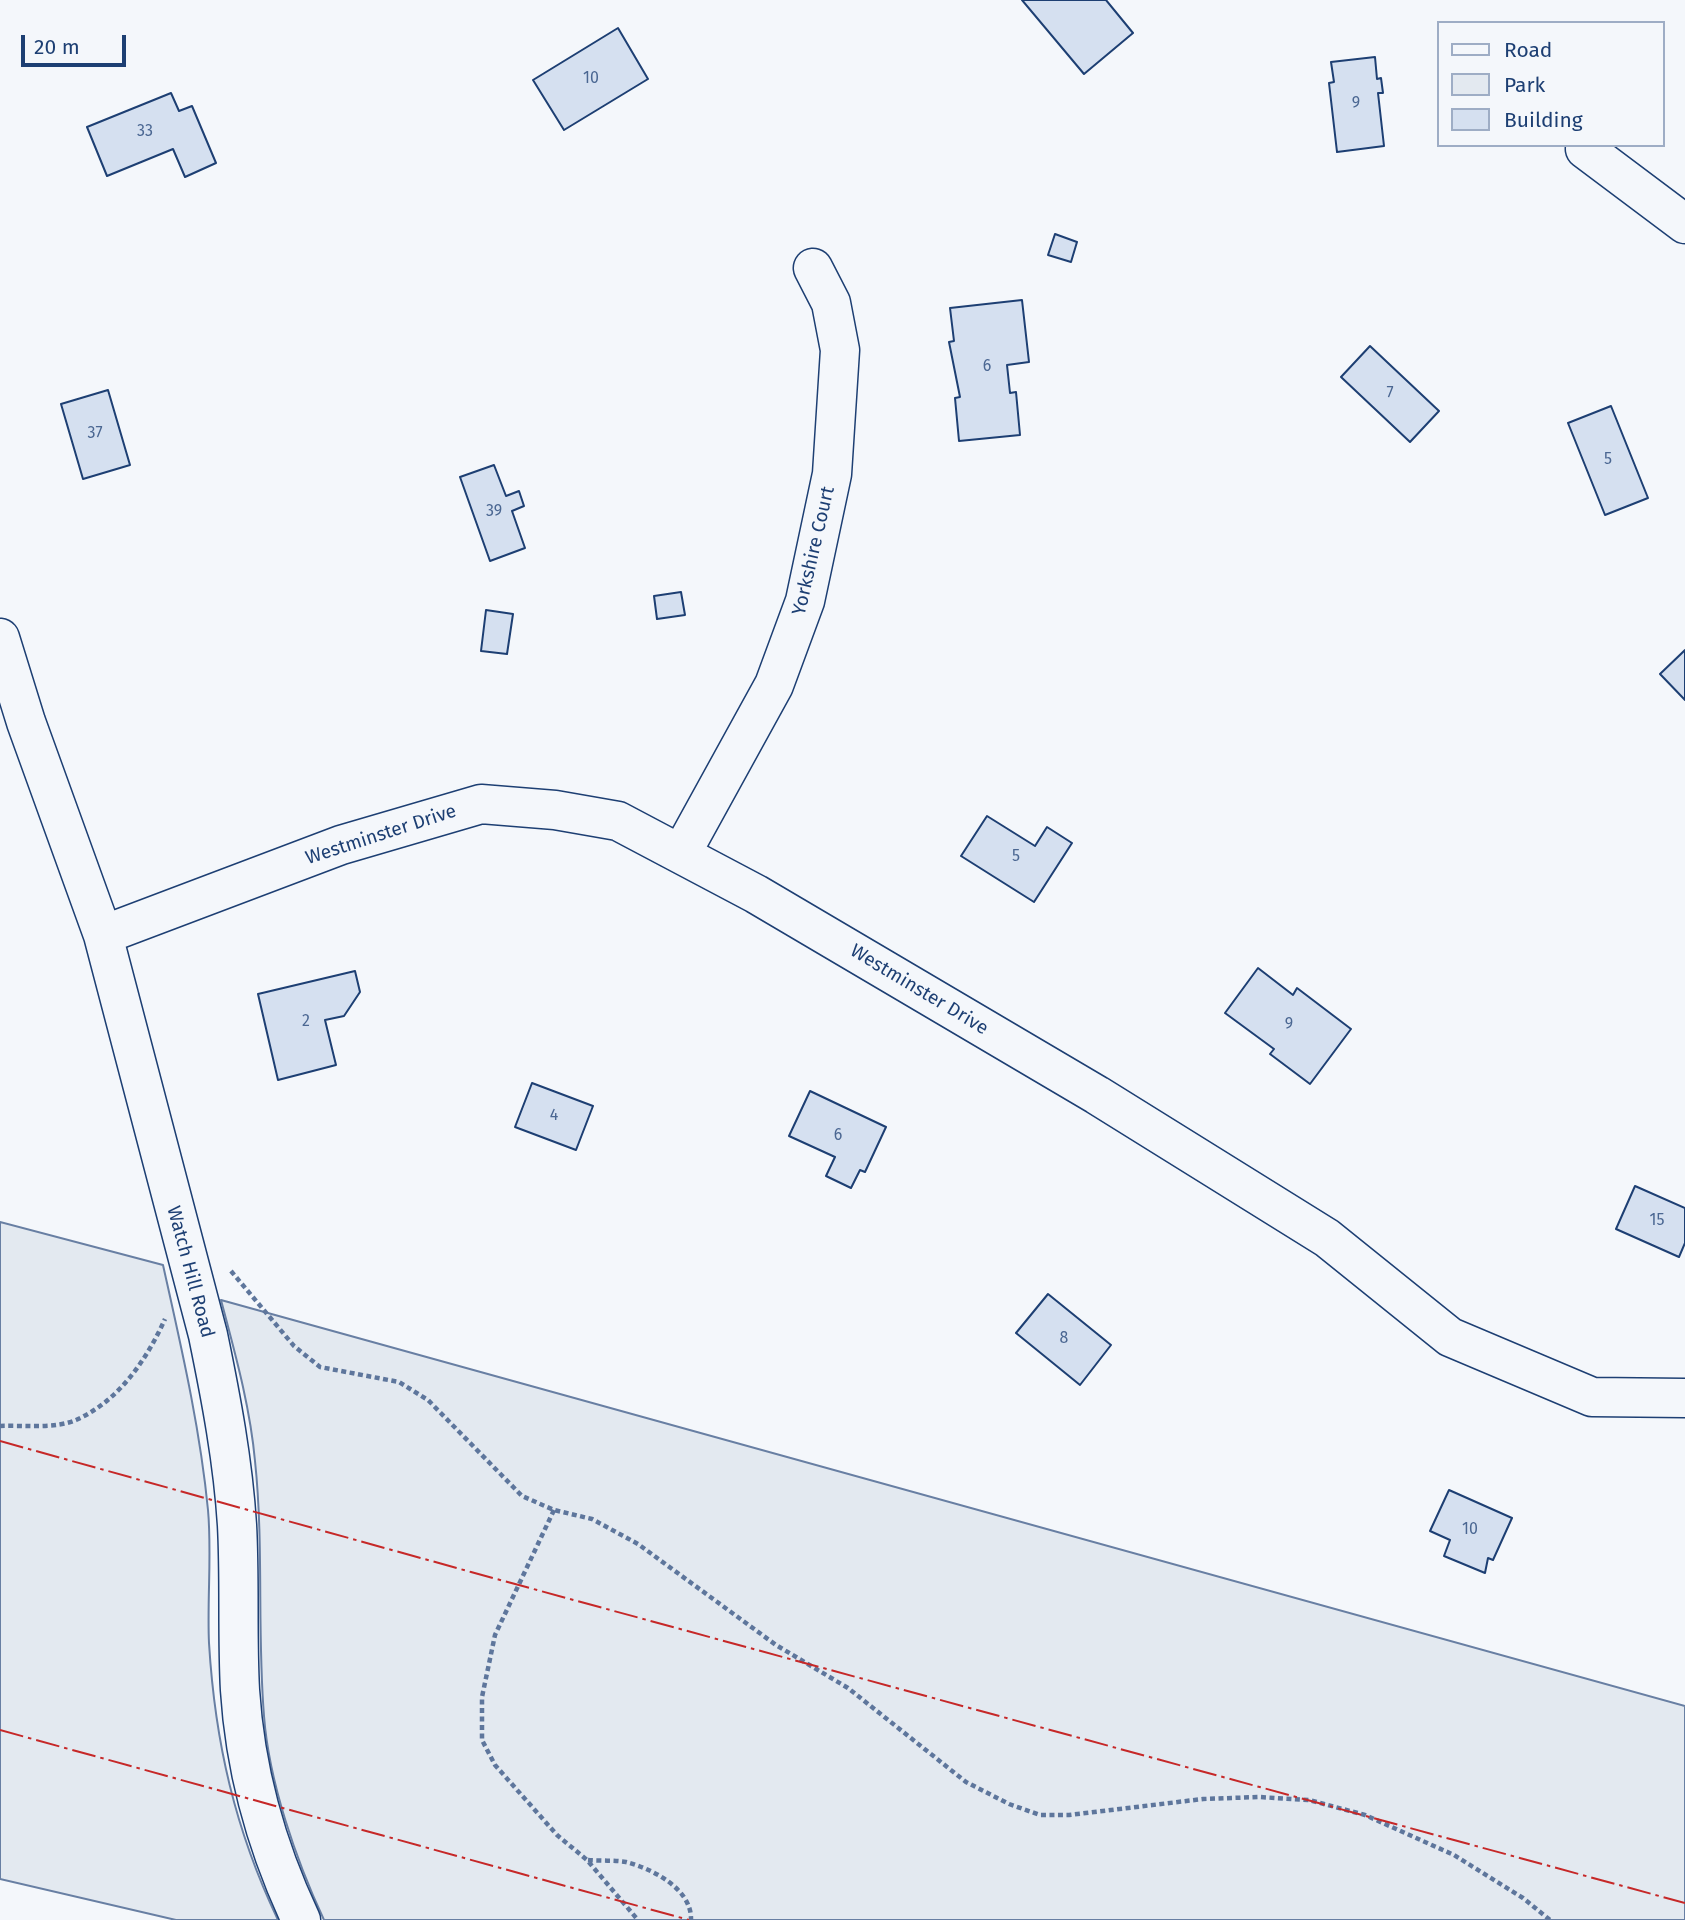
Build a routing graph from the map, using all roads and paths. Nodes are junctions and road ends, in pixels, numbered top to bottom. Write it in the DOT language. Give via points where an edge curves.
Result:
graph roads {
  1 [pos="1585,149"];
  2 [pos="1685,224"];
  3 [pos="813,268"];
  4 [pos="0,638"];
  5 [pos="681,854"];
  6 [pos="103,935"];
  7 [pos="189,1267"];
  8 [pos="1685,1398"];
  9 [pos="0,1426"];
  10 [pos="554,1510"];
  11 [pos="587,1860"];
  12 [pos="301,1920"];
  13 [pos="638,1920"];
  14 [pos="691,1920"];
  15 [pos="1550,1920"];
  1 -- 2 [label="street"];
  3 -- 5 [label="street, Yorkshire Court" via="831,303 840,350 832,474 805,601 774,685"];
  4 -- 6 [label="street, Watch Hill Road"];
  5 -- 6 [label="street, Westminster Drive" via="618,821 481,804 341,845"];
  5 -- 8 [label="street, Westminster Drive" via="1050,1068 1327,1238 1450,1337 1592,1397"];
  6 -- 7 [label="street, Watch Hill Road"];
  7 -- 9 [label="path" via="153,1347 130,1378 102,1403 75,1420"];
  7 -- 10 [label="path" via="230,1269 294,1346 320,1367 399,1382 428,1400 522,1496"];
  7 -- 12 [label="street, Watch Hill Road" via="220,1392 231,1466 237,1526 240,1690 248,1759 267,1831"];
  10 -- 11 [label="path" via="495,1635 482,1697 482,1740 504,1775 557,1835"];
  10 -- 15 [label="path" via="592,1519 638,1544 776,1645 849,1688 966,1782 1009,1804 1040,1815 1069,1815 1203,1799 1309,1800 1365,1815 1454,1855"];
  11 -- 13 [label="path"];
  11 -- 14 [label="path" via="626,1863 660,1876 683,1893"];
}
